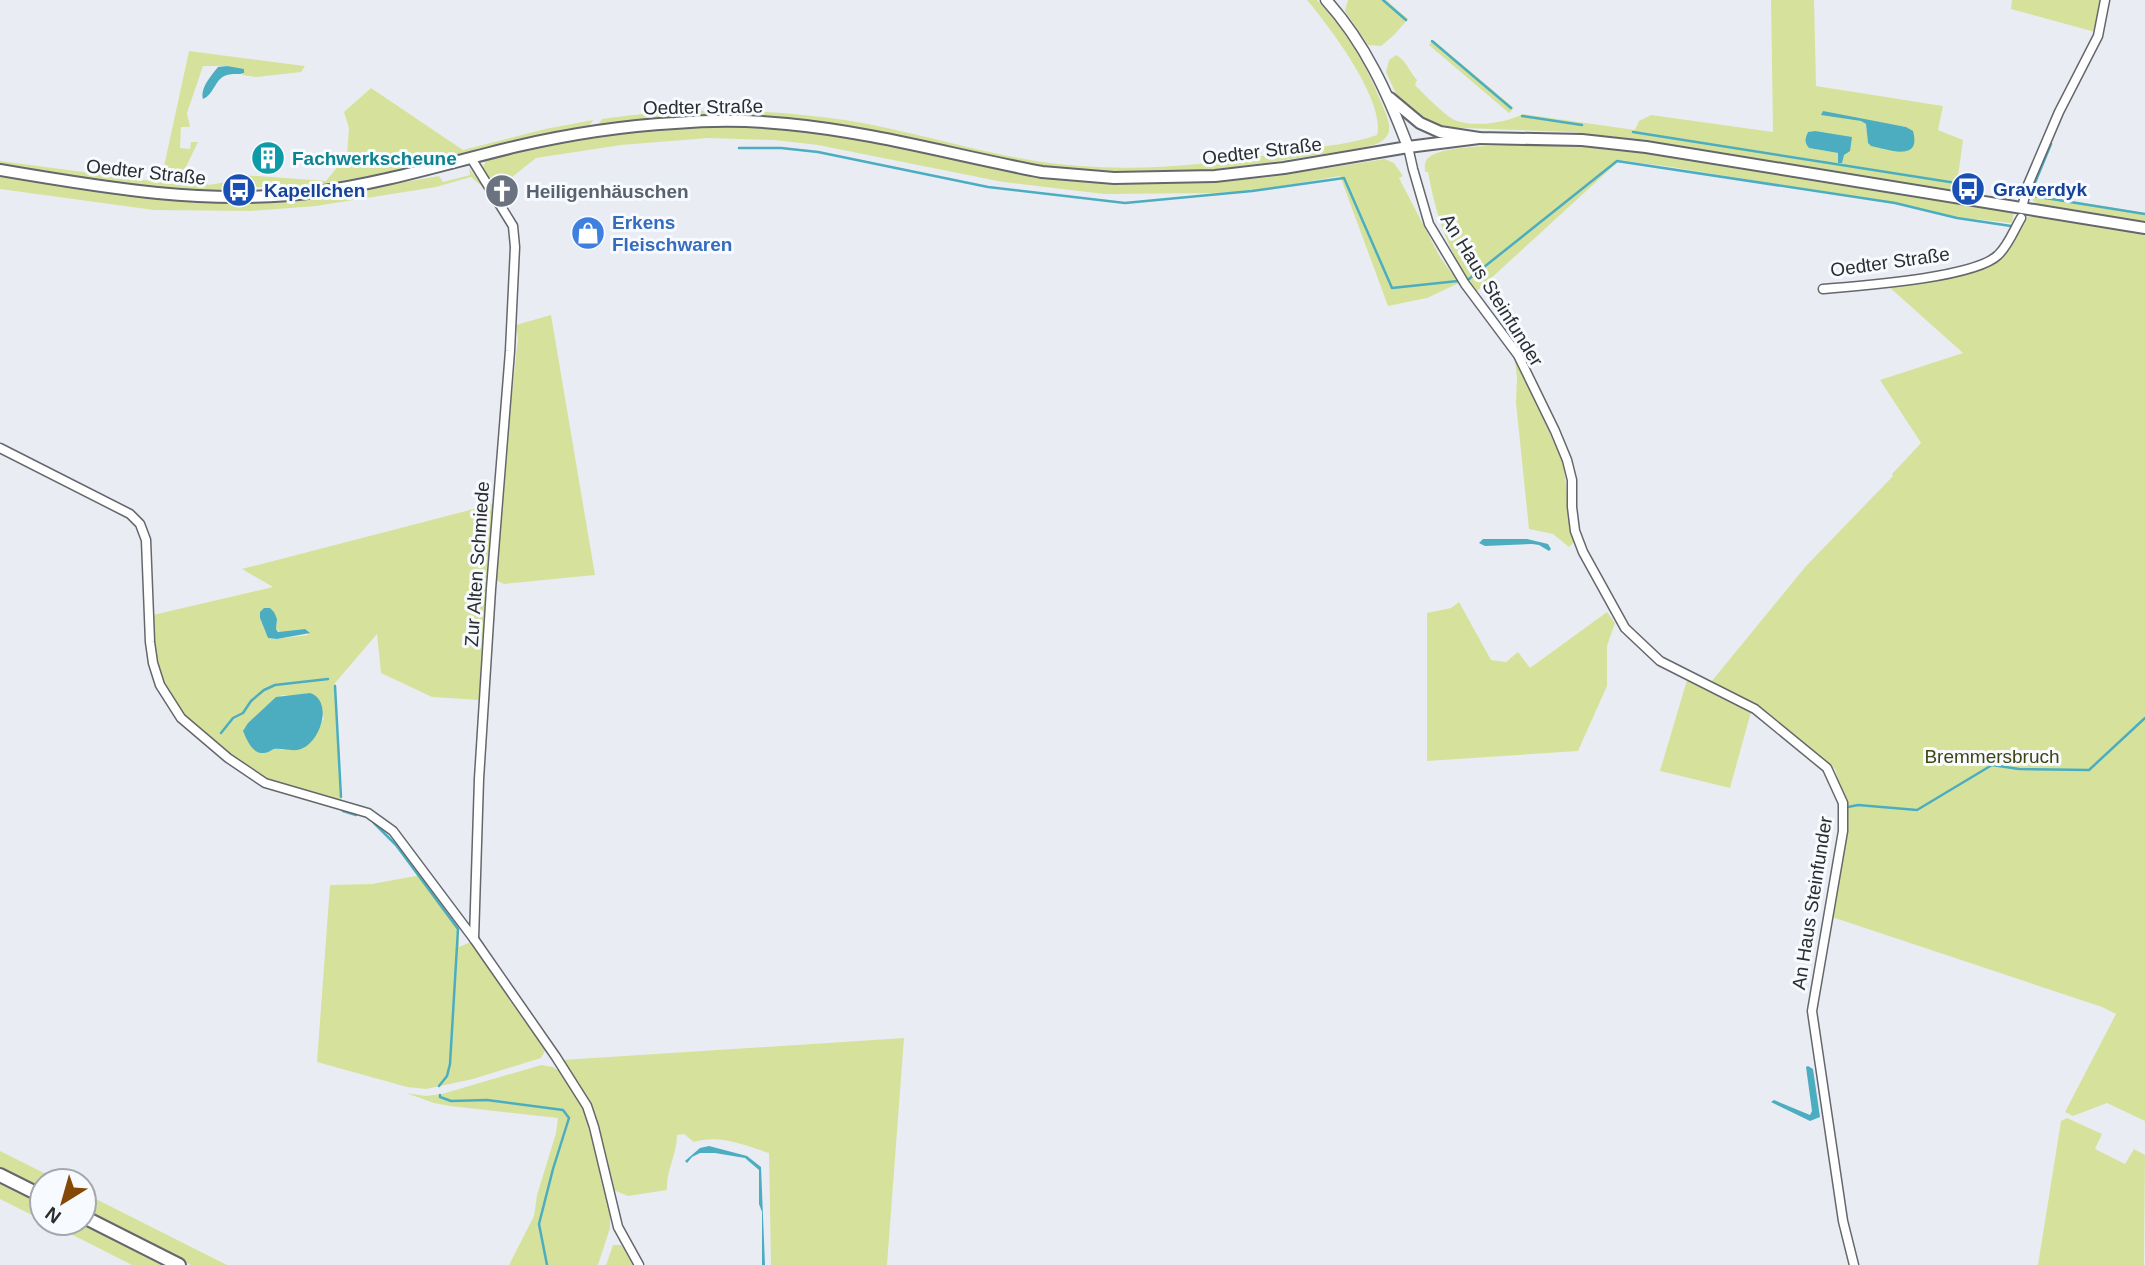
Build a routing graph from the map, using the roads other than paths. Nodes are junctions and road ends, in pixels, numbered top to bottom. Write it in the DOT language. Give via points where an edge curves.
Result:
graph roads {
  1 [pos="1326,0"];
  2 [pos="2105,0"];
  3 [pos="1390,98"];
  4 [pos="1479,138"];
  5 [pos="1408,147"];
  6 [pos="471,158"];
  7 [pos="0,170"];
  8 [pos="2021,213"];
  9 [pos="2145,228"];
  10 [pos="1823,289"];
  11 [pos="0,448"];
  12 [pos="474,939"];
  13 [pos="0,1175"];
  14 [pos="28,1189"];
  15 [pos="98,1224"];
  16 [pos="179,1265"];
  17 [pos="639,1265"];
  18 [pos="1854,1265"];
  1 -- 3 [label="street" via="1355,36"];
  2 -- 8 [label="street" via="2098,36 2059,111"];
  3 -- 4 [label="main road" via="1420,124"];
  3 -- 5 [label="street"];
  4 -- 5 [label="main road"];
  4 -- 8 [label="main road" via="1646,147"];
  5 -- 6 [label="main road, Oedter Straße" via="1252,173 1114,178 1042,172 807,126 715,121 588,132"];
  5 -- 18 [label="street, An Haus Steinfunder" via="1429,223 1465,284 1518,355 1555,431 1570,470 1572,507 1583,552 1625,628 1660,661 1755,709 1828,768 1843,803 1843,831 1812,1011 1843,1221"];
  6 -- 7 [label="main road, Oedter Straße" via="350,187 228,197 152,193"];
  6 -- 12 [label="street, Zur Alten Schmiede" via="513,226 515,247 480,752"];
  8 -- 9 [label="main road"];
  8 -- 10 [label="street, Oedter Straße" via="1997,257 1974,267"];
  11 -- 12 [label="street" via="130,514 140,524 146,540 153,663 160,685 181,718 265,783 369,813 393,831"];
  12 -- 17 [label="street" via="587,1106 618,1227"];
  13 -- 14 [label="main road"];
  15 -- 16 [label="main road"];
}
